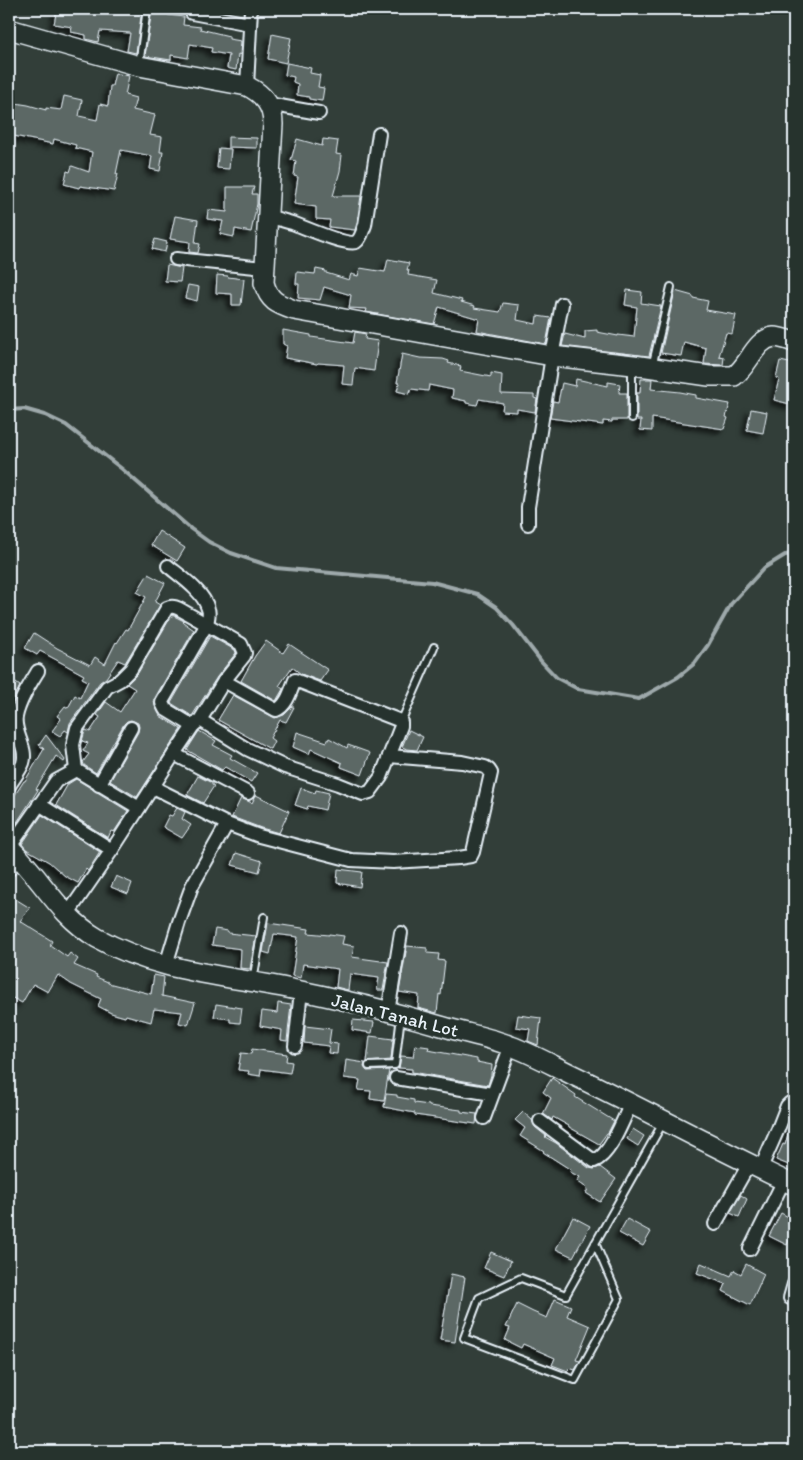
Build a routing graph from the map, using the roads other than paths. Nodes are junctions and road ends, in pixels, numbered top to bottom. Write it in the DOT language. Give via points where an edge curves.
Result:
graph roads {
  1 [pos="146,9"];
  2 [pos="251,9"];
  3 [pos="192,13"];
  4 [pos="250,24"];
  5 [pos="9,29"];
  6 [pos="139,66"];
  7 [pos="247,86"];
  8 [pos="268,104"];
  9 [pos="319,113"];
  10 [pos="379,134"];
  11 [pos="268,216"];
  12 [pos="176,259"];
  13 [pos="264,268"];
  14 [pos="670,287"];
  15 [pos="562,304"];
  16 [pos="794,342"];
  17 [pos="552,356"];
  18 [pos="632,365"];
  19 [pos="652,368"];
  20 [pos="632,418"];
  21 [pos="528,524"];
  22 [pos="168,566"];
  23 [pos="207,624"];
  24 [pos="434,647"];
  25 [pos="38,671"];
  26 [pos="224,681"];
  27 [pos="401,722"];
  28 [pos="197,723"];
  29 [pos="131,728"];
  30 [pos="174,754"];
  31 [pos="389,756"];
  32 [pos="76,770"];
  33 [pos="99,785"];
  34 [pos="9,786"];
  35 [pos="153,787"];
  36 [pos="248,793"];
  37 [pos="39,804"];
  38 [pos="139,808"];
  39 [pos="227,824"];
  40 [pos="112,850"];
  41 [pos="11,855"];
  42 [pos="67,915"];
  43 [pos="264,917"];
  44 [pos="401,933"];
  45 [pos="166,965"];
  46 [pos="253,982"];
  47 [pos="301,992"];
  48 [pos="394,1013"];
  49 [pos="295,1046"];
  50 [pos="511,1046"];
  51 [pos="369,1066"];
  52 [pos="396,1078"];
  53 [pos="492,1094"];
  54 [pos="631,1103"];
  55 [pos="794,1103"];
  56 [pos="484,1118"];
  57 [pos="665,1120"];
  58 [pos="540,1121"];
  59 [pos="755,1167"];
  60 [pos="789,1183"];
  61 [pos="715,1224"];
  62 [pos="595,1243"];
  63 [pos="750,1249"];
  64 [pos="794,1284"];
  65 [pos="790,1298"];
  1 -- 6 [label="lane"];
  2 -- 4 [label="street"];
  3 -- 4 [label="street"];
  4 -- 7 [label="street"];
  5 -- 6 [label="street"];
  6 -- 7 [label="street"];
  7 -- 8 [label="street"];
  8 -- 9 [label="street"];
  8 -- 11 [label="street" via="273,118"];
  10 -- 11 [label="street" via="365,225 356,242"];
  11 -- 13 [label="street"];
  12 -- 13 [label="street"];
  13 -- 17 [label="street" via="264,283 270,298 294,310"];
  14 -- 19 [label="lane"];
  15 -- 17 [label="street"];
  16 -- 19 [label="street" via="774,337 762,342 734,376"];
  17 -- 18 [label="street"];
  17 -- 21 [label="street"];
  18 -- 19 [label="street"];
  18 -- 20 [label="lane"];
  22 -- 23 [label="street" via="206,601 209,610"];
  23 -- 26 [label="street" via="241,644 244,653"];
  23 -- 28 [label="street" via="162,703 165,709"];
  23 -- 32 [label="street" via="175,607 167,608 131,669 107,687 78,728 73,745"];
  24 -- 27 [label="lane"];
  25 -- 34 [label="street" via="15,718 23,762"];
  26 -- 27 [label="street" via="276,710 281,708 295,680"];
  26 -- 28 [label="street"];
  27 -- 31 [label="street"];
  28 -- 30 [label="street"];
  28 -- 31 [label="street" via="285,767 363,794 370,792 381,777"];
  29 -- 33 [label="street"];
  30 -- 35 [label="street"];
  30 -- 36 [label="street"];
  31 -- 39 [label="street" via="462,762 490,770 471,856 393,862 351,860 259,836"];
  32 -- 33 [label="street"];
  32 -- 37 [label="street" via="56,782"];
  33 -- 38 [label="street"];
  35 -- 38 [label="street"];
  35 -- 39 [label="street"];
  37 -- 40 [label="street"];
  37 -- 41 [label="street"];
  38 -- 40 [label="street"];
  39 -- 45 [label="street" via="192,886"];
  40 -- 42 [label="street"];
  41 -- 42 [label="street, Jalan Tanah Lot"];
  42 -- 45 [label="street, Jalan Tanah Lot" via="96,937 130,954"];
  43 -- 46 [label="lane"];
  44 -- 48 [label="street"];
  45 -- 46 [label="street, Jalan Tanah Lot"];
  46 -- 47 [label="street, Jalan Tanah Lot"];
  47 -- 48 [label="street, Jalan Tanah Lot"];
  47 -- 49 [label="street"];
  48 -- 50 [label="street, Jalan Tanah Lot"];
  48 -- 51 [label="lane" via="395,1065"];
  50 -- 53 [label="street"];
  50 -- 54 [label="street, Jalan Tanah Lot"];
  52 -- 53 [label="street"];
  53 -- 56 [label="street"];
  54 -- 57 [label="street, Jalan Tanah Lot"];
  54 -- 58 [label="street" via="611,1143 594,1161"];
  55 -- 59 [label="street" via="787,1106 778,1129"];
  57 -- 59 [label="street, Jalan Tanah Lot"];
  57 -- 62 [label="lane"];
  59 -- 60 [label="street, Jalan Tanah Lot"];
  59 -- 61 [label="street"];
  60 -- 63 [label="street"];
  62 -- 62 [label="lane" via="566,1295 520,1278 479,1298 464,1338 575,1380 619,1299"];
  64 -- 65 [label="street"];
}
